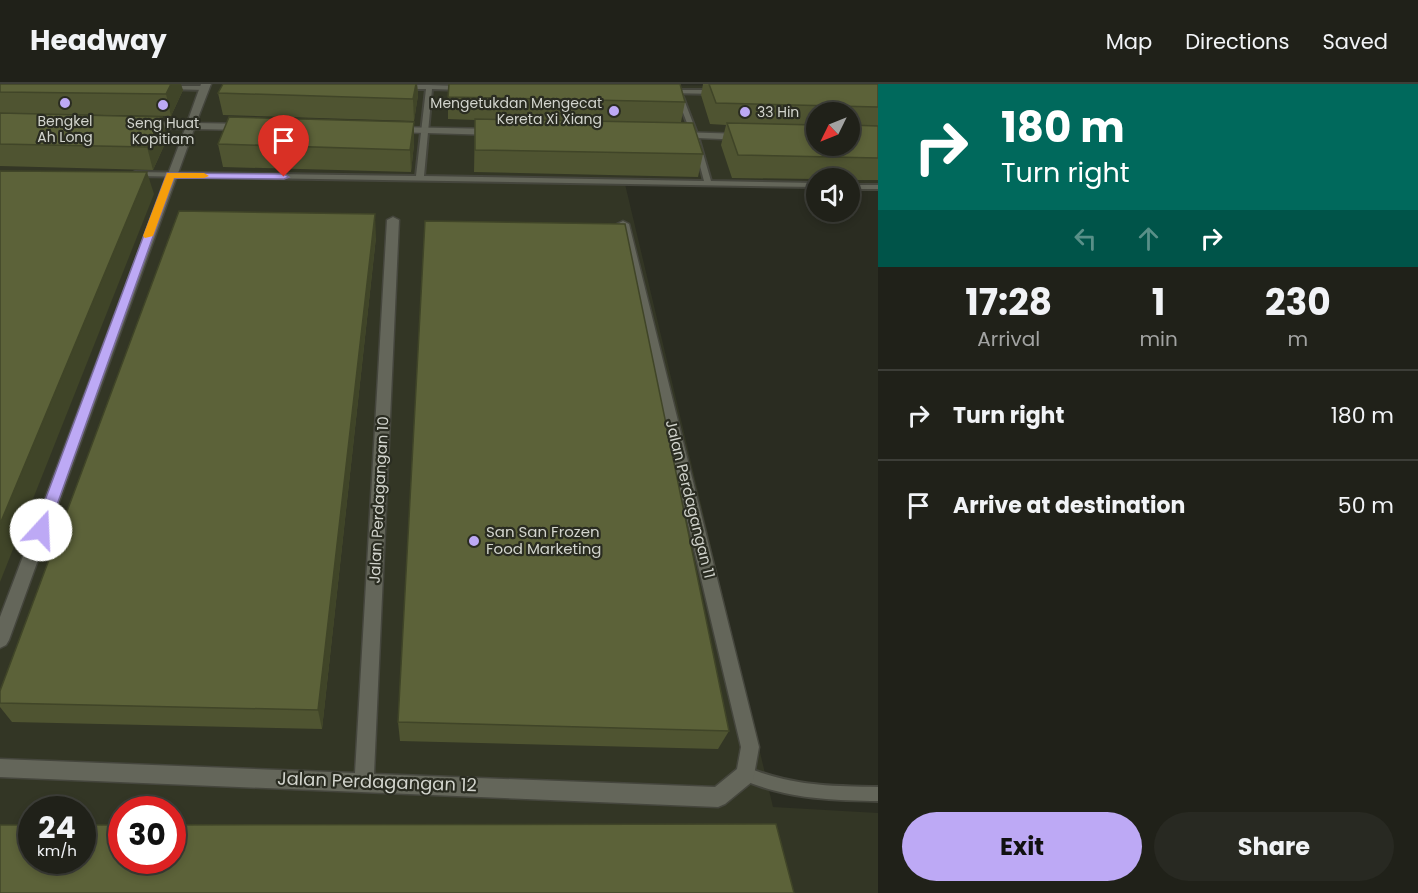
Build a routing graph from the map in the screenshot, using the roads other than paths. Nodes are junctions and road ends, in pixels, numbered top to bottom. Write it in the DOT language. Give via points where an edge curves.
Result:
graph roads {
  1 [pos="157,86"];
  2 [pos="205,86"];
  3 [pos="396,87"];
  4 [pos="429,87"];
  5 [pos="465,88"];
  6 [pos="654,91"];
  7 [pos="677,91"];
  8 [pos="719,92"];
  9 [pos="131,125"];
  10 [pos="191,126"];
  11 [pos="261,128"];
  12 [pos="390,130"];
  13 [pos="425,130"];
  14 [pos="507,132"];
  15 [pos="671,135"];
  16 [pos="695,136"];
  17 [pos="750,137"];
  18 [pos="125,174"];
  19 [pos="171,175"];
  20 [pos="420,178"];
  21 [pos="708,182"];
  22 [pos="806,186"];
  23 [pos="860,186"];
  24 [pos="878,187"];
  25 [pos="393,220"];
  26 [pos="623,224"];
  27 [pos="0,640"];
  28 [pos="0,768"];
  29 [pos="746,774"];
  30 [pos="364,781"];
  31 [pos="878,794"];
  1 -- 2 [label="lane"];
  2 -- 10 [label="street"];
  3 -- 4 [label="lane"];
  4 -- 5 [label="lane"];
  4 -- 13 [label="lane"];
  6 -- 7 [label="lane"];
  7 -- 8 [label="lane"];
  7 -- 16 [label="lane"];
  9 -- 10 [label="street"];
  10 -- 11 [label="street"];
  10 -- 19 [label="street"];
  12 -- 13 [label="street"];
  13 -- 14 [label="street"];
  13 -- 20 [label="lane"];
  15 -- 16 [label="street"];
  16 -- 17 [label="street"];
  16 -- 21 [label="lane"];
  18 -- 19 [label="lane"];
  19 -- 20 [label="lane"];
  19 -- 27 [label="street"];
  20 -- 21 [label="lane"];
  21 -- 22 [label="lane"];
  23 -- 24 [label="lane"];
  25 -- 30 [label="street, Jalan Perdagangan 10"];
  26 -- 29 [label="street, Jalan Perdagangan 11" via="750,747"];
  28 -- 30 [label="street, Jalan Perdagangan 12"];
  29 -- 30 [label="street, Jalan Perdagangan 12" via="718,796"];
  29 -- 31 [label="lane" via="768,785 823,793"];
}
